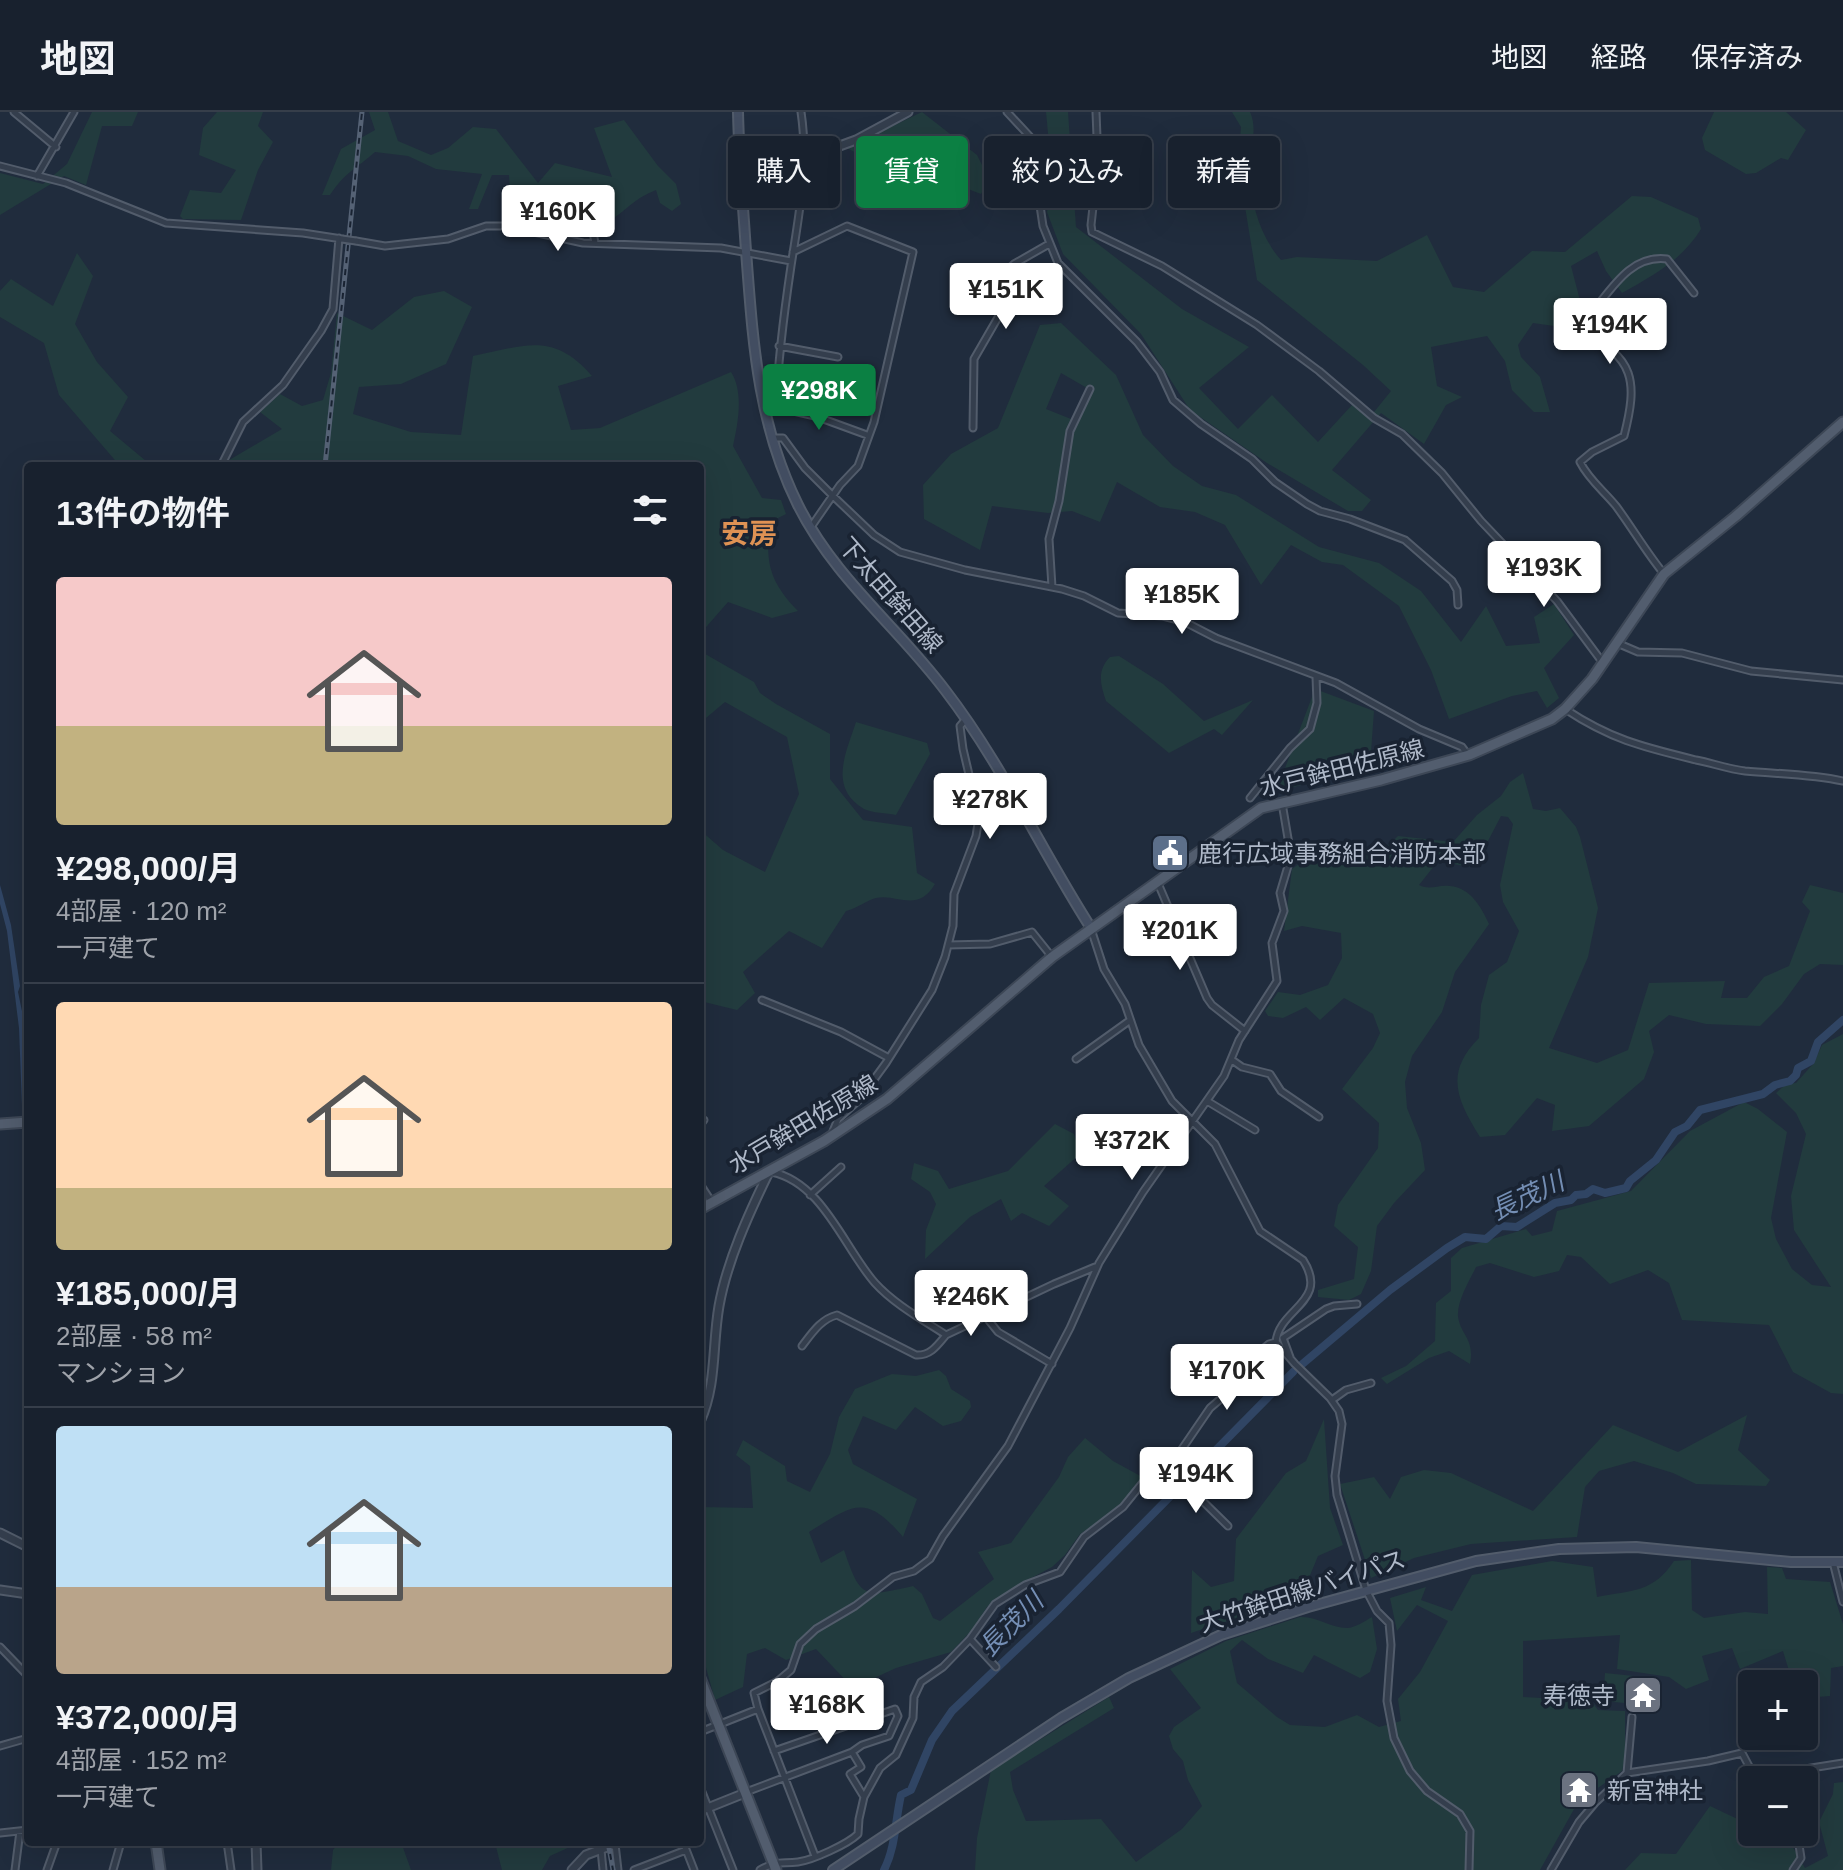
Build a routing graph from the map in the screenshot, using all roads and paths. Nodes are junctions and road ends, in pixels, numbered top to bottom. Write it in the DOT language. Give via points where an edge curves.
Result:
graph roads {
  1 [pos="14,112"];
  2 [pos="74,112"];
  3 [pos="738,112"];
  4 [pos="801,112"];
  5 [pos="908,112"];
  6 [pos="1007,112"];
  7 [pos="1096,112"];
  8 [pos="803,136"];
  9 [pos="840,146"];
  10 [pos="56,147"];
  11 [pos="0,166"];
  12 [pos="37,176"];
  13 [pos="800,208"];
  14 [pos="592,227"];
  15 [pos="340,239"];
  16 [pos="595,243"];
  17 [pos="1049,244"];
  18 [pos="793,252"];
  19 [pos="746,253"];
  20 [pos="791,261"];
  21 [pos="1694,293"];
  22 [pos="779,346"];
  23 [pos="838,357"];
  24 [pos="1090,389"];
  25 [pos="776,407"];
  26 [pos="766,416"];
  27 [pos="1843,422"];
  28 [pos="973,428"];
  29 [pos="867,435"];
  30 [pos="773,438"];
  31 [pos="223,462"];
  32 [pos="833,496"];
  33 [pos="810,527"];
  34 [pos="1664,574"];
  35 [pos="1052,587"];
  36 [pos="1458,605"];
  37 [pos="1616,643"];
  38 [pos="1603,663"];
  39 [pos="1316,677"];
  40 [pos="1843,680"];
  41 [pos="1565,709"];
  42 [pos="966,719"];
  43 [pos="1469,755"];
  44 [pos="1843,781"];
  45 [pos="1250,798"];
  46 [pos="1282,802"];
  47 [pos="1157,881"];
  48 [pos="1091,928"];
  49 [pos="948,945"];
  50 [pos="1052,957"];
  51 [pos="762,1000"];
  52 [pos="1129,1021"];
  53 [pos="1245,1031"];
  54 [pos="889,1058"];
  55 [pos="1076,1059"];
  56 [pos="1232,1060"];
  57 [pos="1207,1101"];
  58 [pos="1319,1117"];
  59 [pos="1193,1122"];
  60 [pos="23,1123"];
  61 [pos="0,1124"];
  62 [pos="1255,1130"];
  63 [pos="831,1137"];
  64 [pos="841,1167"];
  65 [pos="770,1171"];
  66 [pos="704,1190"];
  67 [pos="810,1195"];
  68 [pos="712,1202"];
  69 [pos="704,1207"];
  70 [pos="1099,1263"];
  71 [pos="1357,1304"];
  72 [pos="986,1317"];
  73 [pos="946,1335"];
  74 [pos="1276,1342"];
  75 [pos="802,1346"];
  76 [pos="1290,1358"];
  77 [pos="1052,1364"];
  78 [pos="1371,1383"];
  79 [pos="1332,1400"];
  80 [pos="704,1408"];
  81 [pos="1169,1468"];
  82 [pos="1228,1526"];
  83 [pos="0,1533"];
  84 [pos="24,1545"];
  85 [pos="1838,1562"];
  86 [pos="0,1590"];
  87 [pos="1366,1590"];
  88 [pos="24,1593"];
  89 [pos="1843,1602"];
  90 [pos="970,1639"];
  91 [pos="0,1647"];
  92 [pos="996,1667"];
  93 [pos="24,1672"];
  94 [pos="704,1688"];
  95 [pos="758,1709"];
  96 [pos="1632,1717"];
  97 [pos="718,1725"];
  98 [pos="704,1730"];
  99 [pos="24,1739"];
  100 [pos="0,1746"];
  101 [pos="774,1751"];
  102 [pos="852,1752"];
  103 [pos="1843,1763"];
  104 [pos="1749,1766"];
  105 [pos="1818,1767"];
  106 [pos="1627,1773"];
  107 [pos="784,1778"];
  108 [pos="745,1793"];
  109 [pos="864,1797"];
  110 [pos="704,1809"];
  111 [pos="24,1830"];
  112 [pos="20,1831"];
  113 [pos="0,1833"];
  114 [pos="56,1846"];
  115 [pos="120,1846"];
  116 [pos="157,1846"];
  117 [pos="228,1846"];
  118 [pos="256,1846"];
  119 [pos="609,1846"];
  120 [pos="617,1846"];
  121 [pos="684,1846"];
  122 [pos="1799,1846"];
  123 [pos="601,1849"];
  124 [pos="686,1850"];
  125 [pos="815,1856"];
  126 [pos="775,1866"];
  127 [pos="15,1870"];
  128 [pos="47,1870"];
  129 [pos="113,1870"];
  130 [pos="160,1870"];
  131 [pos="231,1870"];
  132 [pos="257,1870"];
  133 [pos="572,1870"];
  134 [pos="603,1870"];
  135 [pos="618,1870"];
  136 [pos="634,1870"];
  137 [pos="694,1870"];
  138 [pos="733,1870"];
  139 [pos="760,1870"];
  140 [pos="833,1870"];
  141 [pos="1469,1870"];
  142 [pos="1551,1870"];
  143 [pos="1793,1870"];
  1 -- 10 [label="street"];
  2 -- 10 [label="street"];
  3 -- 19 [label="main road, 下太田鉾田線"];
  4 -- 8 [label="street"];
  5 -- 9 [label="street"];
  6 -- 17 [label="street" via="1034,141 1046,165 1039,199"];
  7 -- 38 [label="street" via="1092,232 1162,266 1257,325 1374,418 1402,434 1557,601"];
  10 -- 12 [label="street"];
  11 -- 12 [label="street"];
  12 -- 15 [label="street" via="166,223"];
  13 -- 18 [label="street"];
  14 -- 16 [label="street"];
  15 -- 16 [label="street, bridge" via="385,246 506,226"];
  15 -- 31 [label="street" via="333,309 283,385 243,422"];
  16 -- 19 [label="street"];
  17 -- 28 [label="street" via="997,279 1000,314 974,359"];
  17 -- 36 [label="street" via="1068,274 1155,364 1181,408 1307,504 1405,540 1452,581"];
  18 -- 20 [label="street"];
  18 -- 29 [label="street" via="847,226 913,252"];
  19 -- 20 [label="street"];
  19 -- 26 [label="main road, 下太田鉾田線" via="752,344"];
  20 -- 22 [label="street"];
  21 -- 34 [label="street" via="1667,259 1644,259 1628,269 1584,322 1582,332 1622,358 1631,387 1624,436 1580,462"];
  22 -- 23 [label="street"];
  22 -- 25 [label="street"];
  24 -- 35 [label="street" via="1070,431 1049,539"];
  25 -- 26 [label="street"];
  25 -- 29 [label="street"];
  26 -- 30 [label="main road, 下太田鉾田線"];
  27 -- 34 [label="main road, 水戸鉾田佐原線"];
  29 -- 32 [label="street" via="858,466"];
  30 -- 32 [label="street" via="783,438"];
  30 -- 33 [label="main road, 下太田鉾田線"];
  32 -- 33 [label="street"];
  32 -- 35 [label="street" via="874,535 910,557"];
  33 -- 42 [label="main road, 下太田鉾田線" via="844,578 907,643"];
  34 -- 37 [label="main road, 水戸鉾田佐原線"];
  35 -- 39 [label="street" via="1114,612 1181,620"];
  37 -- 38 [label="main road, 水戸鉾田佐原線"];
  37 -- 40 [label="street" via="1638,652 1682,653 1751,671"];
  38 -- 41 [label="main road, 水戸鉾田佐原線"];
  39 -- 43 [label="street"];
  39 -- 45 [label="street" via="1310,729"];
  41 -- 43 [label="main road, 水戸鉾田佐原線"];
  41 -- 44 [label="street" via="1653,751 1741,770"];
  42 -- 48 [label="main road, 下太田鉾田線"];
  42 -- 49 [label="street" via="960,726 963,749 979,817 954,894"];
  43 -- 46 [label="main road, 水戸鉾田佐原線"];
  46 -- 47 [label="main road, 水戸鉾田佐原線" via="1261,808"];
  46 -- 53 [label="street" via="1291,856 1280,893 1284,911 1272,943 1277,981"];
  47 -- 48 [label="main road, 水戸鉾田佐原線"];
  47 -- 53 [label="street" via="1207,998"];
  48 -- 50 [label="main road, 水戸鉾田佐原線"];
  48 -- 52 [label="street"];
  49 -- 50 [label="street" via="990,944 1032,932"];
  49 -- 54 [label="street" via="932,990"];
  50 -- 63 [label="main road, 水戸鉾田佐原線" via="887,1099"];
  51 -- 54 [label="street"];
  52 -- 55 [label="street"];
  52 -- 59 [label="street" via="1172,1101"];
  53 -- 56 [label="street"];
  54 -- 63 [label="street" via="835,1123"];
  56 -- 57 [label="street"];
  56 -- 58 [label="street" via="1270,1074 1281,1091"];
  57 -- 59 [label="street"];
  57 -- 62 [label="street"];
  59 -- 70 [label="street"];
  59 -- 74 [label="street" via="1215,1144 1260,1231 1307,1267 1308,1297 1280,1326"];
  60 -- 61 [label="main road"];
  63 -- 65 [label="main road, 水戸鉾田佐原線"];
  64 -- 67 [label="street"];
  65 -- 67 [label="street" via="793,1180"];
  65 -- 68 [label="main road, 水戸鉾田佐原線"];
  65 -- 80 [label="street" via="722,1291 713,1377"];
  66 -- 68 [label="street"];
  67 -- 73 [label="street" via="875,1283"];
  68 -- 69 [label="main road, 水戸鉾田佐原線"];
  70 -- 72 [label="street"];
  70 -- 77 [label="street"];
  71 -- 76 [label="street" via="1334,1306 1283,1338"];
  72 -- 73 [label="street"];
  72 -- 77 [label="street" via="998,1332"];
  73 -- 75 [label="street" via="933,1350 916,1355 837,1315 816,1328"];
  74 -- 76 [label="street"];
  74 -- 81 [label="street" via="1252,1358"];
  76 -- 79 [label="street"];
  77 -- 95 [label="street" via="1008,1446 930,1559 893,1577 816,1629 800,1644 791,1670 754,1693"];
  78 -- 79 [label="street"];
  79 -- 87 [label="street" via="1342,1424 1337,1495"];
  81 -- 82 [label="street"];
  81 -- 90 [label="street" via="1144,1481 1123,1507 1084,1537 1060,1572 995,1604"];
  83 -- 84 [label="street"];
  85 -- 87 [label="main road, 大竹鉾田線バイパス" via="1636,1547 1571,1548 1476,1561"];
  85 -- 89 [label="street"];
  86 -- 88 [label="street"];
  87 -- 140 [label="main road, 大竹鉾田線バイパス" via="1221,1635 1168,1658 1061,1718"];
  87 -- 141 [label="street" via="1389,1623 1387,1701 1400,1754 1427,1791 1460,1814 1470,1831"];
  90 -- 92 [label="street"];
  90 -- 109 [label="street" via="921,1682 913,1718 896,1755 880,1768"];
  91 -- 93 [label="street"];
  94 -- 97 [label="main road"];
  95 -- 97 [label="street"];
  95 -- 101 [label="street"];
  96 -- 106 [label="street"];
  97 -- 98 [label="street"];
  97 -- 108 [label="main road"];
  99 -- 100 [label="street"];
  101 -- 102 [label="street" via="895,1709 898,1716 889,1736"];
  101 -- 107 [label="street"];
  102 -- 107 [label="street"];
  102 -- 109 [label="street" via="861,1767 850,1774"];
  103 -- 105 [label="street"];
  104 -- 106 [label="street" via="1742,1753"];
  106 -- 142 [label="street" via="1579,1822"];
  107 -- 108 [label="street"];
  107 -- 125 [label="street"];
  108 -- 110 [label="street"];
  108 -- 126 [label="main road"];
  109 -- 125 [label="street" via="858,1834"];
  110 -- 138 [label="street"];
  111 -- 112 [label="street"];
  112 -- 113 [label="street"];
  112 -- 127 [label="street"];
  114 -- 128 [label="street"];
  115 -- 129 [label="street"];
  116 -- 130 [label="main road"];
  117 -- 131 [label="street"];
  118 -- 132 [label="street"];
  119 -- 123 [label="street"];
  120 -- 135 [label="street"];
  121 -- 124 [label="street"];
  122 -- 143 [label="street" via="1801,1858"];
  123 -- 133 [label="street"];
  123 -- 134 [label="street"];
  124 -- 136 [label="street"];
  124 -- 137 [label="street"];
  125 -- 126 [label="street"];
  126 -- 139 [label="street"];
}
